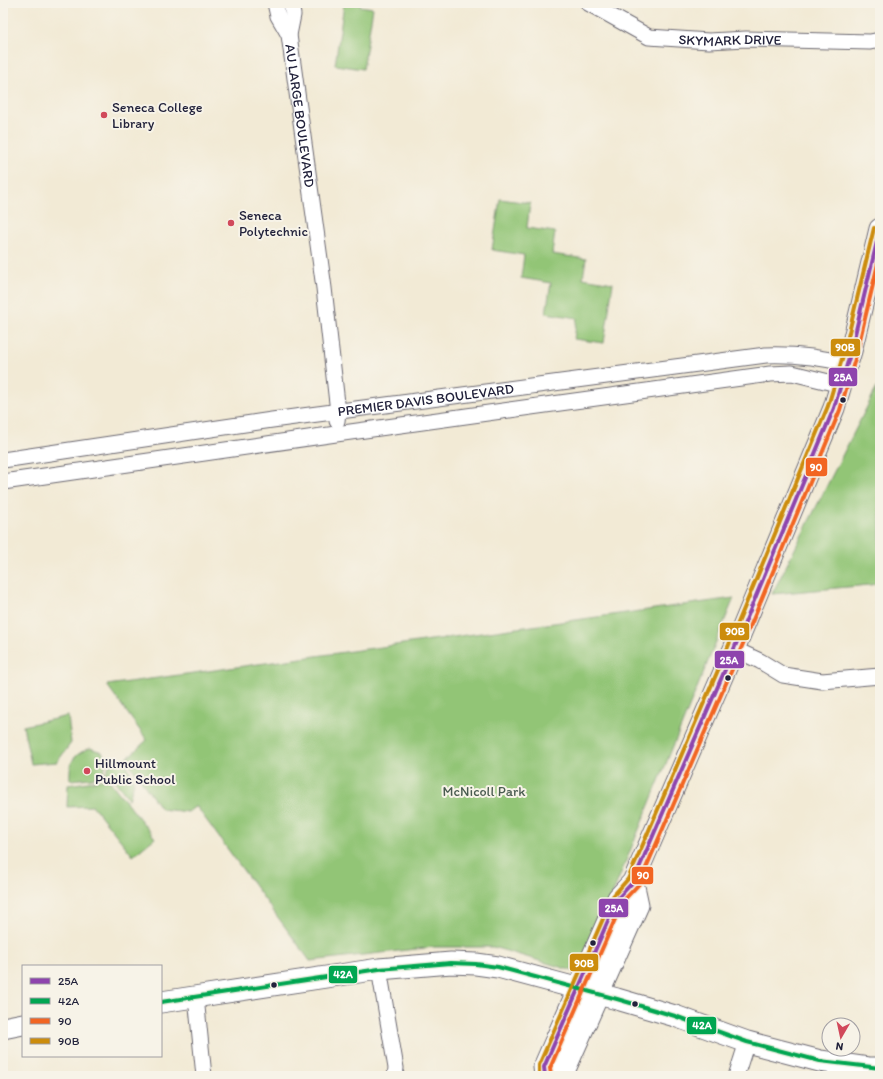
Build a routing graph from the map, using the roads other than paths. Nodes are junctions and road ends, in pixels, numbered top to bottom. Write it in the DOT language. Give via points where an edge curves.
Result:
graph roads {
  1 [pos="275,3"];
  2 [pos="291,3"];
  3 [pos="588,3"];
  4 [pos="290,35"];
  5 [pos="880,40"];
  6 [pos="880,229"];
  7 [pos="848,364"];
  8 [pos="841,385"];
  9 [pos="338,412"];
  10 [pos="336,434"];
  11 [pos="3,460"];
  12 [pos="3,482"];
  13 [pos="734,649"];
  14 [pos="880,676"];
  15 [pos="379,970"];
  16 [pos="587,992"];
  17 [pos="196,997"];
  18 [pos="162,1002"];
  19 [pos="22,1024"];
  20 [pos="3,1028"];
  21 [pos="747,1042"];
  22 [pos="880,1068"];
  23 [pos="204,1076"];
  24 [pos="395,1076"];
  25 [pos="545,1076"];
  26 [pos="562,1076"];
  27 [pos="736,1076"];
  1 -- 4 [label="street, AU LARGE BOULEVARD" via="278,16"];
  2 -- 4 [label="street, AU LARGE BOULEVARD" via="293,15"];
  3 -- 5 [label="street, SKYMARK DRIVE" via="649,37 709,41"];
  4 -- 9 [label="street, AU LARGE BOULEVARD"];
  6 -- 7 [label="main road"];
  7 -- 8 [label="main road"];
  7 -- 9 [label="street, PREMIER DAVIS BOULEVARD" via="798,354 766,354"];
  8 -- 10 [label="street, PREMIER DAVIS BOULEVARD" via="792,373 770,374"];
  8 -- 13 [label="main road" via="834,408"];
  9 -- 10 [label="street, AU LARGE BOULEVARD"];
  9 -- 11 [label="street, PREMIER DAVIS BOULEVARD"];
  10 -- 12 [label="street, PREMIER DAVIS BOULEVARD"];
  13 -- 14 [label="street" via="783,675 822,681"];
  13 -- 16 [label="main road" via="633,882 638,905"];
  15 -- 16 [label="main road" via="451,963 476,964 498,967"];
  15 -- 17 [label="main road"];
  15 -- 24 [label="street" via="396,1068"];
  16 -- 21 [label="main road" via="675,1016"];
  16 -- 25 [label="main road" via="544,1066"];
  16 -- 26 [label="main road"];
  17 -- 18 [label="main road"];
  17 -- 23 [label="street"];
  19 -- 20 [label="main road"];
  21 -- 22 [label="main road" via="820,1061"];
  21 -- 27 [label="street"];
}
